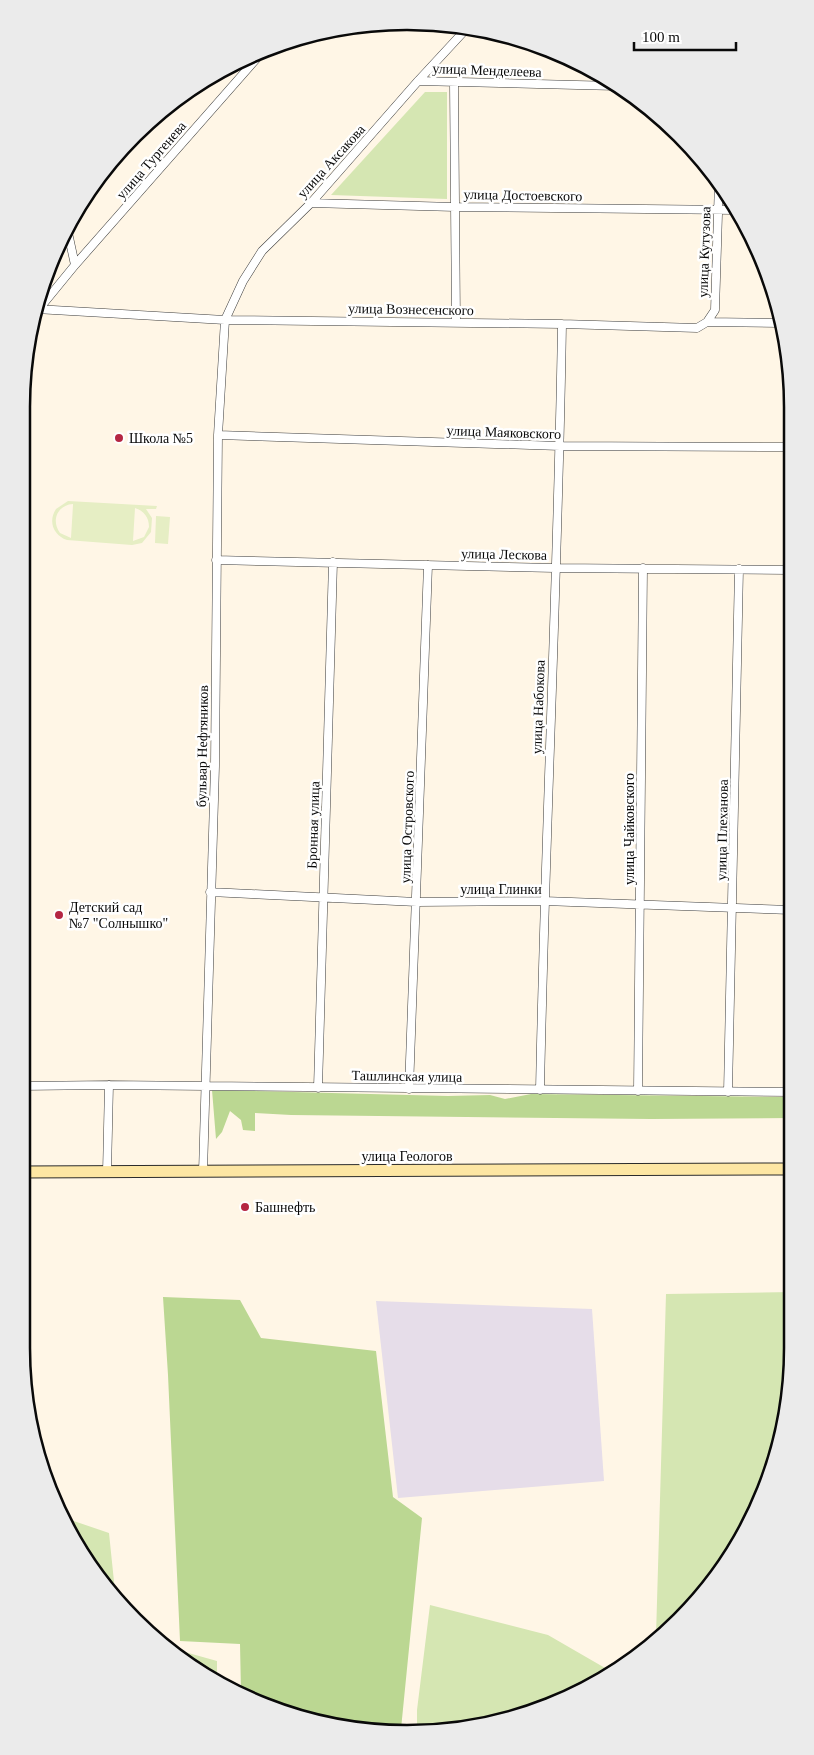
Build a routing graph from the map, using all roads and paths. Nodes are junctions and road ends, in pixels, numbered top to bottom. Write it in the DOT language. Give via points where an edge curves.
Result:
graph roads {
  1 [pos="462,34"];
  2 [pos="252,64"];
  3 [pos="418,81"];
  4 [pos="454,83"];
  5 [pos="603,86"];
  6 [pos="718,195"];
  7 [pos="311,203"];
  8 [pos="455,207"];
  9 [pos="718,210"];
  10 [pos="727,210"];
  11 [pos="69,239"];
  12 [pos="75,265"];
  13 [pos="46,298"];
  14 [pos="43,309"];
  15 [pos="225,320"];
  16 [pos="456,322"];
  17 [pos="707,322"];
  18 [pos="774,323"];
  19 [pos="562,324"];
  20 [pos="218,435"];
  21 [pos="560,446"];
  22 [pos="784,447"];
  23 [pos="216,560"];
  24 [pos="333,562"];
  25 [pos="428,565"];
  26 [pos="555,568"];
  27 [pos="643,568"];
  28 [pos="739,569"];
  29 [pos="784,570"];
  30 [pos="210,892"];
  31 [pos="324,898"];
  32 [pos="544,901"];
  33 [pos="417,902"];
  34 [pos="641,905"];
  35 [pos="733,907"];
  36 [pos="784,910"];
  37 [pos="109,1085"];
  38 [pos="30,1086"];
  39 [pos="206,1087"];
  40 [pos="318,1088"];
  41 [pos="409,1089"];
  42 [pos="540,1090"];
  43 [pos="638,1091"];
  44 [pos="728,1092"];
  45 [pos="784,1092"];
  46 [pos="784,1169"];
  47 [pos="30,1172"];
  48 [pos="107,1172"];
  49 [pos="203,1172"];
  1 -- 3 [label="street, улица Аксакова"];
  2 -- 12 [label="street, улица Тургенева"];
  3 -- 4 [label="street, улица Менделеева"];
  3 -- 7 [label="street, улица Аксакова"];
  4 -- 5 [label="street, улица Менделеева"];
  4 -- 8 [label="street"];
  6 -- 9 [label="street, улица Кутузова"];
  7 -- 8 [label="street, улица Достоевского"];
  7 -- 15 [label="street, улица Аксакова" via="262,251"];
  8 -- 9 [label="street, улица Достоевского"];
  8 -- 16 [label="street"];
  9 -- 10 [label="street, улица Достоевского"];
  9 -- 17 [label="street, улица Кутузова" via="715,310"];
  11 -- 12 [label="street"];
  12 -- 13 [label="street, улица Тургенева"];
  14 -- 15 [label="street, улица Вознесенского"];
  15 -- 16 [label="street, улица Вознесенского"];
  15 -- 20 [label="street, бульвар Нефтяников"];
  16 -- 19 [label="street, улица Вознесенского"];
  17 -- 18 [label="street, улица Вознесенского"];
  17 -- 19 [label="street, улица Вознесенского" via="697,328"];
  19 -- 21 [label="street, улица Набокова"];
  20 -- 21 [label="street, улица Маяковского"];
  20 -- 23 [label="street, бульвар Нефтяников"];
  21 -- 22 [label="street, улица Маяковского"];
  21 -- 26 [label="street, улица Набокова"];
  23 -- 24 [label="street, улица Лескова"];
  23 -- 30 [label="street, бульвар Нефтяников" via="215,766"];
  24 -- 25 [label="street, улица Лескова"];
  24 -- 31 [label="street, Бронная улица"];
  25 -- 26 [label="street, улица Лескова"];
  25 -- 33 [label="street, улица Островского"];
  26 -- 27 [label="street, улица Лескова"];
  26 -- 32 [label="street, улица Набокова"];
  27 -- 28 [label="street, улица Лескова"];
  27 -- 34 [label="street, улица Чайковского"];
  28 -- 29 [label="street, улица Лескова"];
  28 -- 35 [label="street, улица Плеханова"];
  30 -- 31 [label="street, улица Глинки"];
  30 -- 39 [label="street, бульвар Нефтяников"];
  31 -- 33 [label="street, улица Глинки"];
  31 -- 40 [label="street, Бронная улица"];
  32 -- 33 [label="street, улица Глинки"];
  32 -- 34 [label="street, улица Глинки"];
  32 -- 42 [label="street, улица Набокова"];
  33 -- 41 [label="street, улица Островского"];
  34 -- 35 [label="street, улица Глинки"];
  34 -- 43 [label="street, улица Чайковского"];
  35 -- 36 [label="street, улица Глинки"];
  35 -- 44 [label="street, улица Плеханова"];
  37 -- 38 [label="street, Ташлинская улица"];
  37 -- 39 [label="street, Ташлинская улица"];
  37 -- 48 [label="street"];
  39 -- 40 [label="street, Ташлинская улица"];
  39 -- 49 [label="street, бульвар Нефтяников"];
  40 -- 41 [label="street, Ташлинская улица"];
  41 -- 42 [label="street, Ташлинская улица"];
  42 -- 43 [label="street, Ташлинская улица"];
  43 -- 44 [label="street, Ташлинская улица"];
  44 -- 45 [label="street, Ташлинская улица"];
  46 -- 49 [label="main road, улица Геологов"];
  47 -- 48 [label="main road, улица Геологов"];
  48 -- 49 [label="main road, улица Геологов"];
}
